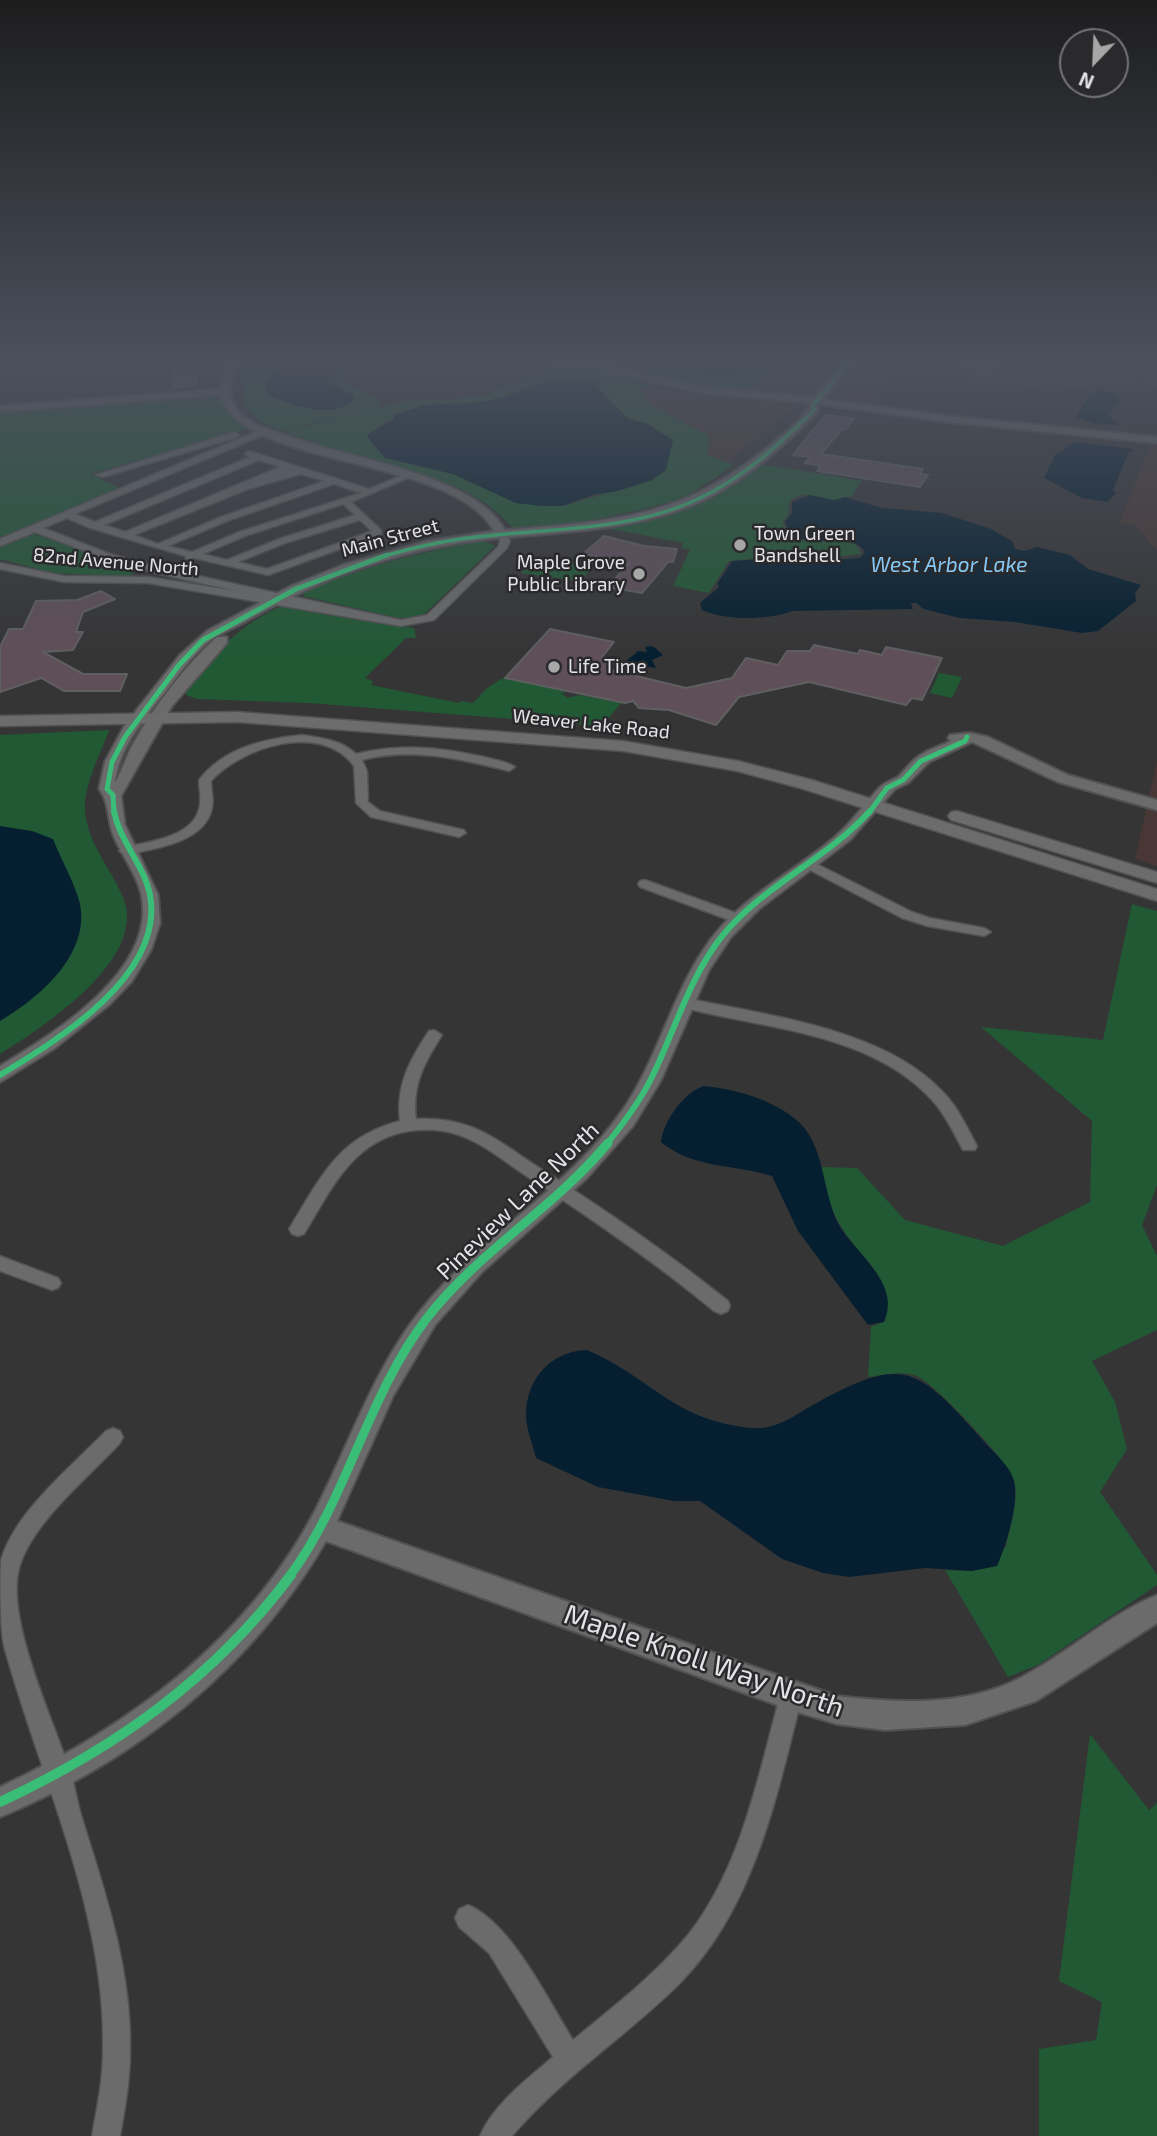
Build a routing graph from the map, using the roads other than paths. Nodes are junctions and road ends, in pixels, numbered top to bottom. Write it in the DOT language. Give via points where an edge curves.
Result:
graph roads {
  1 [pos="155,459"];
  2 [pos="201,459"];
  3 [pos="254,459"];
  4 [pos="258,459"];
  5 [pos="345,459"];
  6 [pos="760,459"];
  7 [pos="285,468"];
  8 [pos="298,472"];
  9 [pos="411,475"];
  10 [pos="331,482"];
  11 [pos="245,487"];
  12 [pos="132,489"];
  13 [pos="369,493"];
  14 [pos="344,500"];
  15 [pos="68,515"];
  16 [pos="362,516"];
  17 [pos="93,526"];
  18 [pos="36,529"];
  19 [pos="501,534"];
  20 [pos="124,536"];
  21 [pos="0,543"];
  22 [pos="158,547"];
  23 [pos="192,556"];
  24 [pos="228,563"];
  25 [pos="0,566"];
  26 [pos="161,572"];
  27 [pos="148,580"];
  28 [pos="276,598"];
  29 [pos="238,621"];
  30 [pos="153,711"];
  31 [pos="0,712"];
  32 [pos="0,722"];
  33 [pos="355,758"];
  34 [pos="509,768"];
  35 [pos="113,795"];
  36 [pos="883,795"];
  37 [pos="1157,805"];
  38 [pos="459,833"];
  39 [pos="127,850"];
  40 [pos="809,864"];
  41 [pos="1157,878"];
  42 [pos="645,884"];
  43 [pos="1157,895"];
  44 [pos="737,918"];
  45 [pos="984,932"];
  46 [pos="686,1003"];
  47 [pos="434,1035"];
  48 [pos="0,1075"];
  49 [pos="409,1125"];
  50 [pos="969,1146"];
  51 [pos="559,1189"];
  52 [pos="298,1229"];
  53 [pos="0,1263"];
  54 [pos="52,1283"];
  55 [pos="721,1306"];
  56 [pos="113,1437"];
  57 [pos="321,1527"];
  58 [pos="1157,1608"];
  59 [pos="791,1696"];
  60 [pos="58,1773"];
  61 [pos="0,1802"];
  62 [pos="468,1917"];
  63 [pos="569,2058"];
  64 [pos="106,2136"];
  65 [pos="494,2136"];
  1 -- 12 [label="street" via="100,475"];
  2 -- 12 [label="street"];
  3 -- 17 [label="street"];
  4 -- 7 [label="street"];
  5 -- 9 [label="street"];
  6 -- 19 [label="street, Main Street" via="684,506 586,526"];
  7 -- 8 [label="street"];
  7 -- 11 [label="street"];
  8 -- 10 [label="street"];
  8 -- 11 [label="street"];
  9 -- 13 [label="street"];
  9 -- 19 [label="street" via="469,501 492,518"];
  10 -- 13 [label="street"];
  10 -- 22 [label="street"];
  11 -- 20 [label="street"];
  12 -- 15 [label="street"];
  13 -- 14 [label="street"];
  14 -- 16 [label="street"];
  14 -- 23 [label="street"];
  15 -- 17 [label="street"];
  15 -- 18 [label="street"];
  16 -- 24 [label="street"];
  16 -- 24 [label="street" via="378,532 274,571"];
  17 -- 20 [label="street"];
  18 -- 21 [label="street"];
  18 -- 26 [label="street, 82nd Avenue North"];
  19 -- 28 [label="street, Main Street" via="390,555"];
  19 -- 28 [label="street, 82nd Avenue North" via="502,548 423,621 401,623"];
  20 -- 22 [label="street"];
  22 -- 23 [label="street"];
  23 -- 24 [label="street"];
  23 -- 26 [label="street"];
  25 -- 27 [label="street, 82nd Avenue North" via="64,579"];
  26 -- 27 [label="street"];
  26 -- 28 [label="street, 82nd Avenue North"];
  27 -- 28 [label="street, 82nd Avenue North"];
  28 -- 29 [label="street, Main Street"];
  29 -- 30 [label="street, Main Street"];
  29 -- 30 [label="street, Main Street" via="220,626 201,641"];
  30 -- 31 [label="main road, Weaver Lake Road"];
  30 -- 32 [label="main road, Weaver Lake Road"];
  30 -- 35 [label="street" via="123,787"];
  30 -- 35 [label="street" via="113,760 107,777 107,789"];
  30 -- 36 [label="main road, Weaver Lake Road" via="622,746"];
  33 -- 34 [label="street" via="382,750 411,749 446,752"];
  33 -- 38 [label="street" via="362,770 362,803 368,810"];
  33 -- 39 [label="street" via="340,748 304,740 269,742 242,750 211,771 201,820 172,838"];
  35 -- 39 [label="street" via="115,825"];
  36 -- 37 [label="street, Pineview Lane North" via="924,759 969,736 1078,785"];
  36 -- 40 [label="street, Pineview Lane North" via="846,835"];
  36 -- 41 [label="main road, Weaver Lake Road"];
  36 -- 43 [label="main road, Weaver Lake Road"];
  39 -- 48 [label="street" via="146,883 152,906 149,933 138,957 89,1013"];
  40 -- 44 [label="street, Pineview Lane North"];
  40 -- 45 [label="street" via="907,915"];
  42 -- 44 [label="street"];
  44 -- 46 [label="street, Pineview Lane North" via="711,951"];
  46 -- 50 [label="street" via="817,1033 901,1066 938,1096"];
  46 -- 51 [label="street, Pineview Lane North" via="626,1121"];
  47 -- 49 [label="street" via="408,1077 405,1102"];
  49 -- 51 [label="street" via="465,1131"];
  49 -- 52 [label="street" via="383,1132 350,1154"];
  51 -- 55 [label="street" via="672,1266"];
  51 -- 57 [label="street, Pineview Lane North" via="463,1277 427,1318 391,1376"];
  53 -- 54 [label="street"];
  56 -- 60 [label="street" via="27,1532 3,1585 3,1619 12,1653"];
  57 -- 59 [label="street, Maple Knoll Way North"];
  57 -- 60 [label="street, Pineview Lane North" via="280,1589 190,1684 143,1721"];
  58 -- 59 [label="street, Maple Knoll Way North" via="1026,1691 965,1711 885,1716 837,1710"];
  59 -- 63 [label="street" via="739,1868 712,1920 676,1969"];
  60 -- 61 [label="street, Pineview Lane North"];
  60 -- 64 [label="street" via="102,1916 114,1976 118,2042"];
  62 -- 63 [label="street" via="498,1944"];
  63 -- 65 [label="street"];
}
